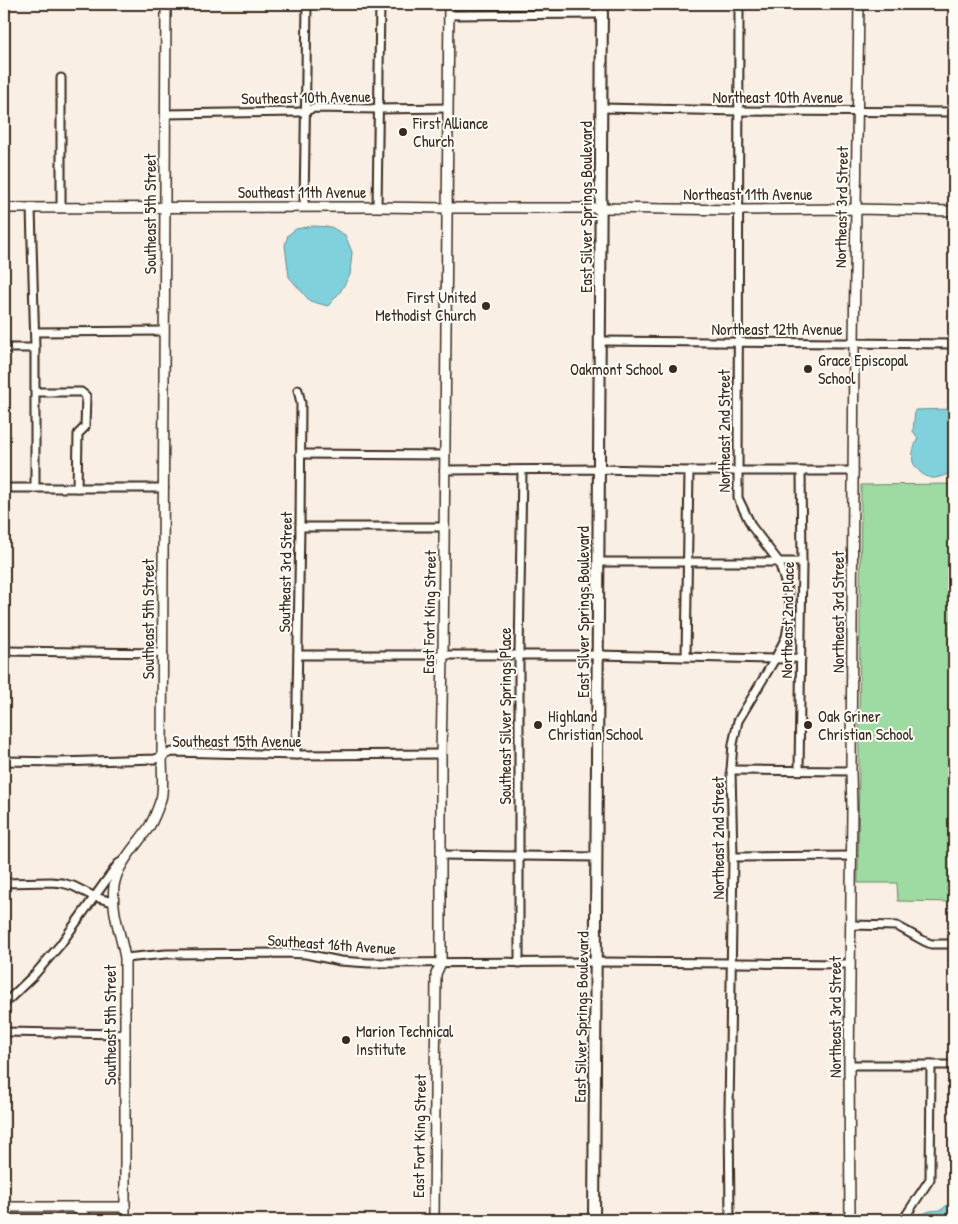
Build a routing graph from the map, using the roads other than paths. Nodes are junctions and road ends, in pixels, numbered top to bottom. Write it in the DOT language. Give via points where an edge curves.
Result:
graph roads {
  1 [pos="166,4"];
  2 [pos="307,4"];
  3 [pos="380,4"];
  4 [pos="449,4"];
  5 [pos="740,4"];
  6 [pos="859,4"];
  7 [pos="602,9"];
  8 [pos="449,15"];
  9 [pos="61,78"];
  10 [pos="448,108"];
  11 [pos="602,108"];
  12 [pos="378,109"];
  13 [pos="306,111"];
  14 [pos="739,111"];
  15 [pos="858,111"];
  16 [pos="954,112"];
  17 [pos="165,114"];
  18 [pos="304,206"];
  19 [pos="377,207"];
  20 [pos="4,208"];
  21 [pos="31,208"];
  22 [pos="61,208"];
  23 [pos="165,208"];
  24 [pos="447,208"];
  25 [pos="601,208"];
  26 [pos="856,209"];
  27 [pos="738,210"];
  28 [pos="954,211"];
  29 [pos="164,331"];
  30 [pos="35,332"];
  31 [pos="600,340"];
  32 [pos="738,342"];
  33 [pos="854,343"];
  34 [pos="954,344"];
  35 [pos="4,348"];
  36 [pos="36,348"];
  37 [pos="298,390"];
  38 [pos="36,392"];
  39 [pos="300,454"];
  40 [pos="445,454"];
  41 [pos="599,469"];
  42 [pos="444,470"];
  43 [pos="522,470"];
  44 [pos="688,471"];
  45 [pos="737,471"];
  46 [pos="801,471"];
  47 [pos="854,471"];
  48 [pos="4,488"];
  49 [pos="35,488"];
  50 [pos="77,488"];
  51 [pos="164,488"];
  52 [pos="300,527"];
  53 [pos="444,527"];
  54 [pos="598,562"];
  55 [pos="688,562"];
  56 [pos="779,562"];
  57 [pos="802,562"];
  58 [pos="801,608"];
  59 [pos="791,609"];
  60 [pos="4,651"];
  61 [pos="163,653"];
  62 [pos="298,655"];
  63 [pos="519,655"];
  64 [pos="598,655"];
  65 [pos="444,656"];
  66 [pos="686,656"];
  67 [pos="801,658"];
  68 [pos="775,659"];
  69 [pos="441,754"];
  70 [pos="296,755"];
  71 [pos="162,757"];
  72 [pos="4,762"];
  73 [pos="731,770"];
  74 [pos="799,770"];
  75 [pos="851,771"];
  76 [pos="441,855"];
  77 [pos="519,855"];
  78 [pos="733,856"];
  79 [pos="852,856"];
  80 [pos="127,857"];
  81 [pos="597,857"];
  82 [pos="4,882"];
  83 [pos="95,897"];
  84 [pos="113,902"];
  85 [pos="851,925"];
  86 [pos="954,944"];
  87 [pos="125,958"];
  88 [pos="596,962"];
  89 [pos="441,963"];
  90 [pos="519,963"];
  91 [pos="731,964"];
  92 [pos="850,964"];
  93 [pos="4,1004"];
  94 [pos="4,1032"];
  95 [pos="124,1034"];
  96 [pos="849,1065"];
  97 [pos="931,1065"];
  98 [pos="954,1065"];
  99 [pos="74,1207"];
  100 [pos="125,1207"];
  101 [pos="4,1208"];
  102 [pos="90,1220"];
  103 [pos="125,1220"];
  104 [pos="434,1220"];
  105 [pos="594,1220"];
  106 [pos="730,1220"];
  107 [pos="850,1220"];
  108 [pos="903,1220"];
  1 -- 17 [label="street, Southeast 5th Street"];
  2 -- 13 [label="street"];
  3 -- 12 [label="street"];
  4 -- 8 [label="street, East Fort King Street"];
  5 -- 14 [label="street, Northeast 2nd Street"];
  6 -- 15 [label="street, Northeast 3rd Street"];
  7 -- 8 [label="street"];
  7 -- 11 [label="main road, East Silver Springs Boulevard"];
  8 -- 10 [label="street, East Fort King Street"];
  9 -- 22 [label="street"];
  10 -- 12 [label="street, Southeast 10th Avenue"];
  10 -- 24 [label="street, East Fort King Street"];
  11 -- 14 [label="street, Northeast 10th Avenue"];
  11 -- 25 [label="main road, East Silver Springs Boulevard"];
  12 -- 13 [label="street, Southeast 10th Avenue" via="312,108"];
  12 -- 19 [label="street"];
  13 -- 17 [label="street, Southeast 10th Avenue"];
  13 -- 18 [label="street"];
  14 -- 15 [label="street, Northeast 10th Avenue"];
  14 -- 27 [label="street, Northeast 2nd Street"];
  15 -- 16 [label="street, Northeast 10th Avenue"];
  15 -- 26 [label="street, Northeast 3rd Street"];
  17 -- 23 [label="street, Southeast 5th Street"];
  18 -- 19 [label="street, Southeast 11th Avenue"];
  18 -- 23 [label="street, Southeast 11th Avenue"];
  19 -- 24 [label="street, Southeast 11th Avenue"];
  20 -- 21 [label="street, Southeast 11th Avenue"];
  21 -- 22 [label="street, Southeast 11th Avenue"];
  21 -- 30 [label="street"];
  22 -- 23 [label="street, Southeast 11th Avenue"];
  23 -- 29 [label="street, Southeast 5th Street"];
  24 -- 25 [label="street, Southeast 11th Avenue"];
  24 -- 40 [label="street, East Fort King Street"];
  25 -- 27 [label="street, Northeast 11th Avenue"];
  25 -- 31 [label="main road, East Silver Springs Boulevard"];
  26 -- 27 [label="street, Northeast 11th Avenue"];
  26 -- 28 [label="street, Northeast 11th Avenue"];
  26 -- 33 [label="street, Northeast 3rd Street"];
  27 -- 32 [label="street, Northeast 2nd Street"];
  29 -- 30 [label="street"];
  29 -- 51 [label="street, Southeast 5th Street"];
  30 -- 36 [label="street"];
  31 -- 32 [label="street, Northeast 12th Avenue"];
  31 -- 41 [label="main road, East Silver Springs Boulevard"];
  32 -- 33 [label="street, Northeast 12th Avenue"];
  32 -- 45 [label="street, Northeast 2nd Street"];
  33 -- 34 [label="street, Northeast 12th Avenue"];
  33 -- 47 [label="street, Northeast 3rd Street"];
  35 -- 36 [label="street"];
  36 -- 38 [label="street"];
  37 -- 39 [label="street, Southeast 3rd Street" via="301,403"];
  38 -- 49 [label="street"];
  38 -- 50 [label="street" via="81,392 86,396 86,427 78,434"];
  39 -- 40 [label="street"];
  39 -- 52 [label="street, Southeast 3rd Street"];
  40 -- 42 [label="street, East Fort King Street"];
  41 -- 43 [label="street"];
  41 -- 44 [label="street"];
  41 -- 54 [label="main road, East Silver Springs Boulevard"];
  42 -- 43 [label="street"];
  42 -- 53 [label="street, East Fort King Street"];
  43 -- 63 [label="street, Southeast Silver Springs Place"];
  44 -- 45 [label="street"];
  44 -- 55 [label="street"];
  45 -- 46 [label="street"];
  45 -- 56 [label="street, Northeast 2nd Street" via="738,498 752,527"];
  46 -- 47 [label="street"];
  46 -- 57 [label="street, Northeast 2nd Place"];
  47 -- 75 [label="street, Northeast 3rd Street"];
  48 -- 49 [label="street"];
  49 -- 50 [label="street"];
  50 -- 51 [label="street"];
  51 -- 61 [label="street, Southeast 5th Street"];
  52 -- 53 [label="street"];
  52 -- 62 [label="street, Southeast 3rd Street"];
  53 -- 65 [label="street, East Fort King Street"];
  54 -- 55 [label="street"];
  54 -- 64 [label="main road, East Silver Springs Boulevard"];
  55 -- 56 [label="street"];
  55 -- 66 [label="street"];
  56 -- 57 [label="street"];
  56 -- 59 [label="street, Northeast 2nd Street"];
  57 -- 58 [label="street, Northeast 2nd Place"];
  58 -- 59 [label="street"];
  58 -- 67 [label="street, Northeast 2nd Place"];
  59 -- 68 [label="street, Northeast 2nd Street" via="786,637"];
  60 -- 61 [label="street"];
  61 -- 71 [label="street, Southeast 5th Street"];
  62 -- 65 [label="street"];
  62 -- 70 [label="street, Southeast 3rd Street"];
  63 -- 64 [label="street"];
  63 -- 65 [label="street"];
  63 -- 77 [label="street, Southeast Silver Springs Place"];
  64 -- 66 [label="street"];
  64 -- 81 [label="main road, East Silver Springs Boulevard"];
  65 -- 69 [label="street, East Fort King Street"];
  66 -- 68 [label="street"];
  67 -- 68 [label="street"];
  67 -- 74 [label="street, Northeast 2nd Place"];
  68 -- 73 [label="street, Northeast 2nd Street" via="738,721"];
  69 -- 70 [label="street, Southeast 15th Avenue"];
  69 -- 76 [label="street, East Fort King Street"];
  70 -- 71 [label="street, Southeast 15th Avenue" via="172,752"];
  71 -- 72 [label="street, Southeast 15th Avenue"];
  71 -- 80 [label="street, Southeast 5th Street" via="162,797 150,825"];
  73 -- 74 [label="street"];
  73 -- 78 [label="street, Northeast 2nd Street"];
  74 -- 75 [label="street"];
  75 -- 79 [label="street, Northeast 3rd Street"];
  76 -- 77 [label="street"];
  76 -- 89 [label="street, East Fort King Street"];
  77 -- 81 [label="street"];
  77 -- 90 [label="street, Southeast Silver Springs Place"];
  78 -- 79 [label="street"];
  78 -- 91 [label="street, Northeast 2nd Street"];
  79 -- 85 [label="street, Northeast 3rd Street"];
  80 -- 83 [label="street" via="118,864"];
  80 -- 84 [label="street, Southeast 5th Street" via="114,884"];
  81 -- 88 [label="main road, East Silver Springs Boulevard"];
  82 -- 83 [label="street" via="62,883"];
  83 -- 84 [label="street"];
  83 -- 93 [label="street" via="60,945"];
  84 -- 87 [label="street, Southeast 5th Street"];
  85 -- 86 [label="street" via="897,926 931,944"];
  85 -- 92 [label="street, Northeast 3rd Street"];
  87 -- 89 [label="street, Southeast 16th Avenue" via="166,954 284,953 369,963"];
  87 -- 95 [label="street, Southeast 5th Street"];
  88 -- 90 [label="street, Southeast 16th Avenue"];
  88 -- 91 [label="street, Southeast 16th Avenue"];
  88 -- 105 [label="main road, East Silver Springs Boulevard"];
  89 -- 90 [label="street, Southeast 16th Avenue"];
  89 -- 104 [label="street, East Fort King Street" via="436,974"];
  91 -- 92 [label="street, Southeast 16th Avenue"];
  91 -- 106 [label="street, Northeast 2nd Street"];
  92 -- 96 [label="street, Northeast 3rd Street"];
  94 -- 95 [label="street"];
  95 -- 100 [label="street, Southeast 5th Street"];
  96 -- 97 [label="street"];
  96 -- 107 [label="street, Northeast 3rd Street"];
  97 -- 98 [label="street"];
  97 -- 108 [label="street" via="930,1179"];
  99 -- 100 [label="street"];
  99 -- 101 [label="street"];
  99 -- 102 [label="street"];
  100 -- 103 [label="street, Southeast 5th Street"];
}
